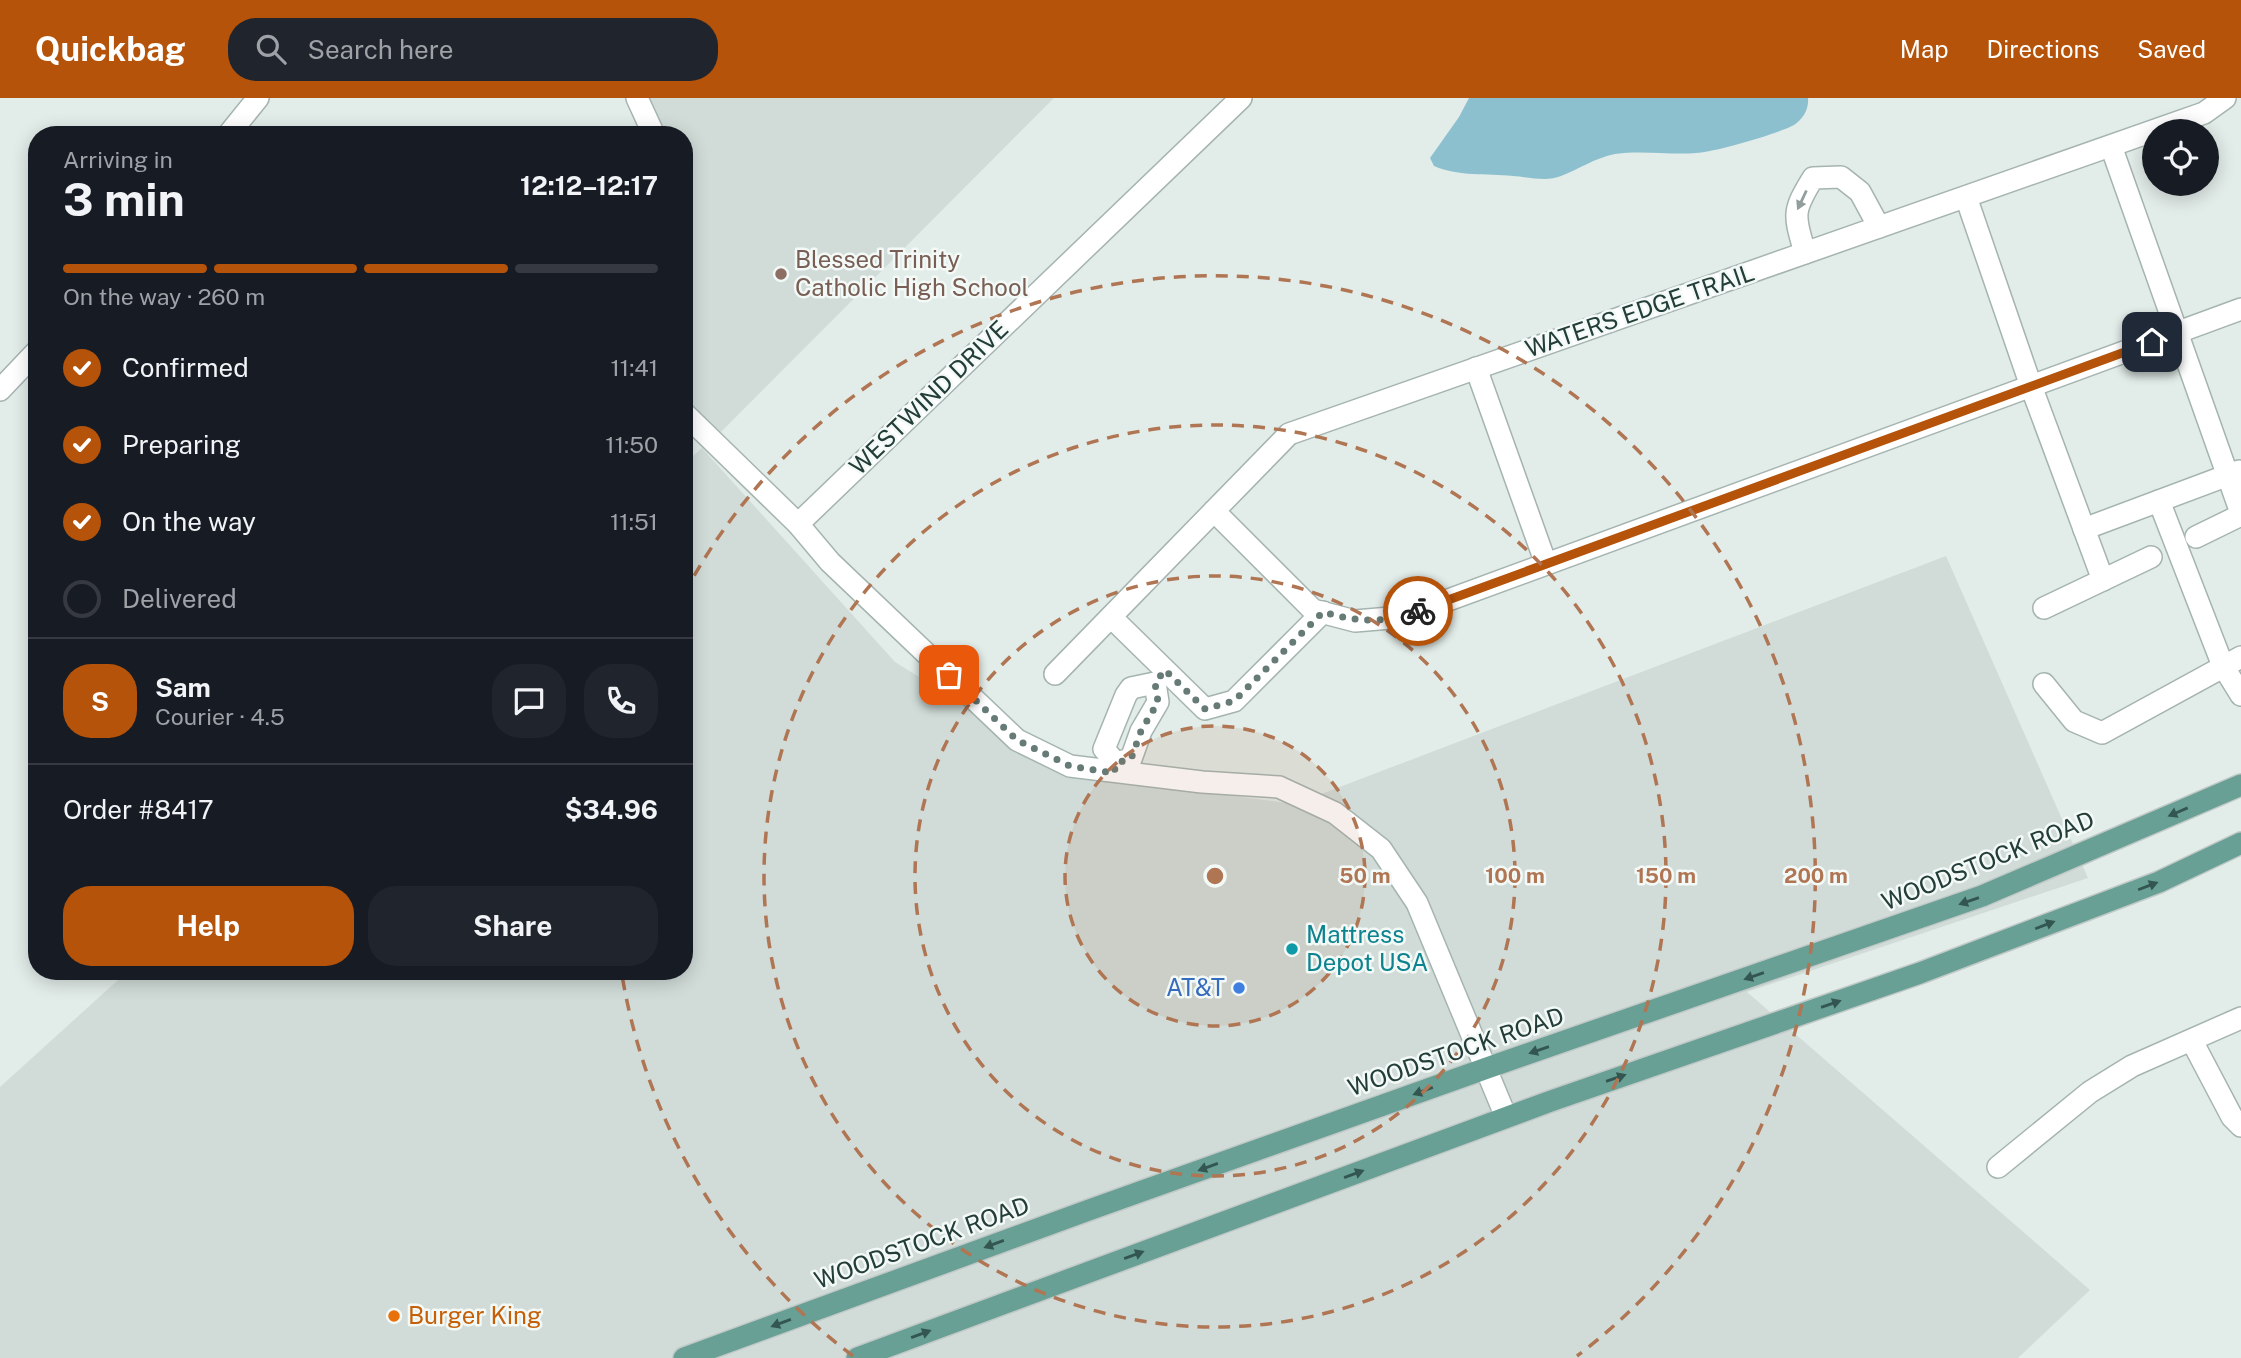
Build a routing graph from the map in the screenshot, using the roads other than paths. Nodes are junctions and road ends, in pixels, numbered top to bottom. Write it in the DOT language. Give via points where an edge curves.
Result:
graph roads {
  1 [pos="258,98"];
  2 [pos="637,98"];
  3 [pos="1241,98"];
  4 [pos="2225,98"];
  5 [pos="235,126"];
  6 [pos="650,126"];
  7 [pos="2110,146"];
  8 [pos="1966,197"];
  9 [pos="1879,227"];
  10 [pos="1805,253"];
  11 [pos="2241,309"];
  12 [pos="2176,333"];
  13 [pos="28,360"];
  14 [pos="1476,368"];
  15 [pos="2031,386"];
  16 [pos="0,390"];
  17 [pos="693,421"];
  18 [pos="2235,472"];
  19 [pos="2159,501"];
  20 [pos="1214,511"];
  21 [pos="2241,514"];
  22 [pos="799,524"];
  23 [pos="2084,529"];
  24 [pos="2196,537"];
  25 [pos="2151,557"];
  26 [pos="1546,565"];
  27 [pos="2103,580"];
  28 [pos="2044,608"];
  29 [pos="1323,612"];
  30 [pos="1111,617"];
  31 [pos="2232,662"];
  32 [pos="1055,674"];
  33 [pos="1160,676"];
  34 [pos="2044,684"];
  35 [pos="2241,695"];
  36 [pos="1114,720"];
  37 [pos="1141,731"];
  38 [pos="1115,768"];
  39 [pos="2241,785"];
  40 [pos="2241,843"];
  41 [pos="2241,1018"];
  42 [pos="2192,1041"];
  43 [pos="1487,1068"];
  44 [pos="1506,1117"];
  45 [pos="2241,1126"];
  46 [pos="1998,1167"];
  47 [pos="684,1358"];
  48 [pos="857,1358"];
  1 -- 5 [label="street"];
  2 -- 6 [label="street"];
  3 -- 22 [label="street, WESTWIND DRIVE"];
  4 -- 7 [label="street, WATERS EDGE TRAIL" via="2204,113"];
  7 -- 8 [label="street, WATERS EDGE TRAIL"];
  7 -- 12 [label="street"];
  8 -- 9 [label="street, WATERS EDGE TRAIL"];
  8 -- 15 [label="street"];
  9 -- 10 [label="street, WATERS EDGE TRAIL"];
  9 -- 10 [label="street, one-way" via="1860,192 1841,177 1813,178 1796,206"];
  10 -- 14 [label="street, WATERS EDGE TRAIL"];
  11 -- 12 [label="street"];
  12 -- 15 [label="street"];
  12 -- 18 [label="street"];
  13 -- 16 [label="street"];
  14 -- 20 [label="street, WATERS EDGE TRAIL" via="1289,433"];
  14 -- 26 [label="street"];
  15 -- 23 [label="street"];
  15 -- 26 [label="street"];
  17 -- 22 [label="street"];
  18 -- 19 [label="street"];
  18 -- 21 [label="street"];
  19 -- 23 [label="street"];
  19 -- 31 [label="street"];
  20 -- 29 [label="street" via="1313,610"];
  20 -- 30 [label="street, WATERS EDGE TRAIL"];
  21 -- 24 [label="street"];
  22 -- 38 [label="street" via="830,562 1017,740 1070,766"];
  23 -- 27 [label="street"];
  25 -- 27 [label="street"];
  26 -- 29 [label="street" via="1402,617 1355,621"];
  27 -- 28 [label="street"];
  29 -- 33 [label="street" via="1234,701 1205,709"];
  30 -- 32 [label="street, WATERS EDGE TRAIL"];
  30 -- 33 [label="street"];
  31 -- 34 [label="street" via="2102,733 2074,721"];
  31 -- 35 [label="street"];
  33 -- 36 [label="street" via="1131,688"];
  33 -- 37 [label="street" via="1158,702"];
  36 -- 37 [label="street"];
  36 -- 38 [label="street" via="1104,749"];
  37 -- 38 [label="street" via="1131,759"];
  38 -- 43 [label="street" via="1279,788 1335,813 1381,849 1417,903"];
  39 -- 43 [label="main road, WOODSTOCK ROAD, one-way" via="1982,897"];
  44 -- 40 [label="main road, one-way" via="1920,973 2159,882"];
  41 -- 42 [label="street"];
  42 -- 45 [label="street" via="2232,1118"];
  42 -- 46 [label="street" via="2132,1066 2090,1092"];
  43 -- 44 [label="street"];
  43 -- 47 [label="main road, WOODSTOCK ROAD, one-way"];
  48 -- 44 [label="main road, one-way"];
}
